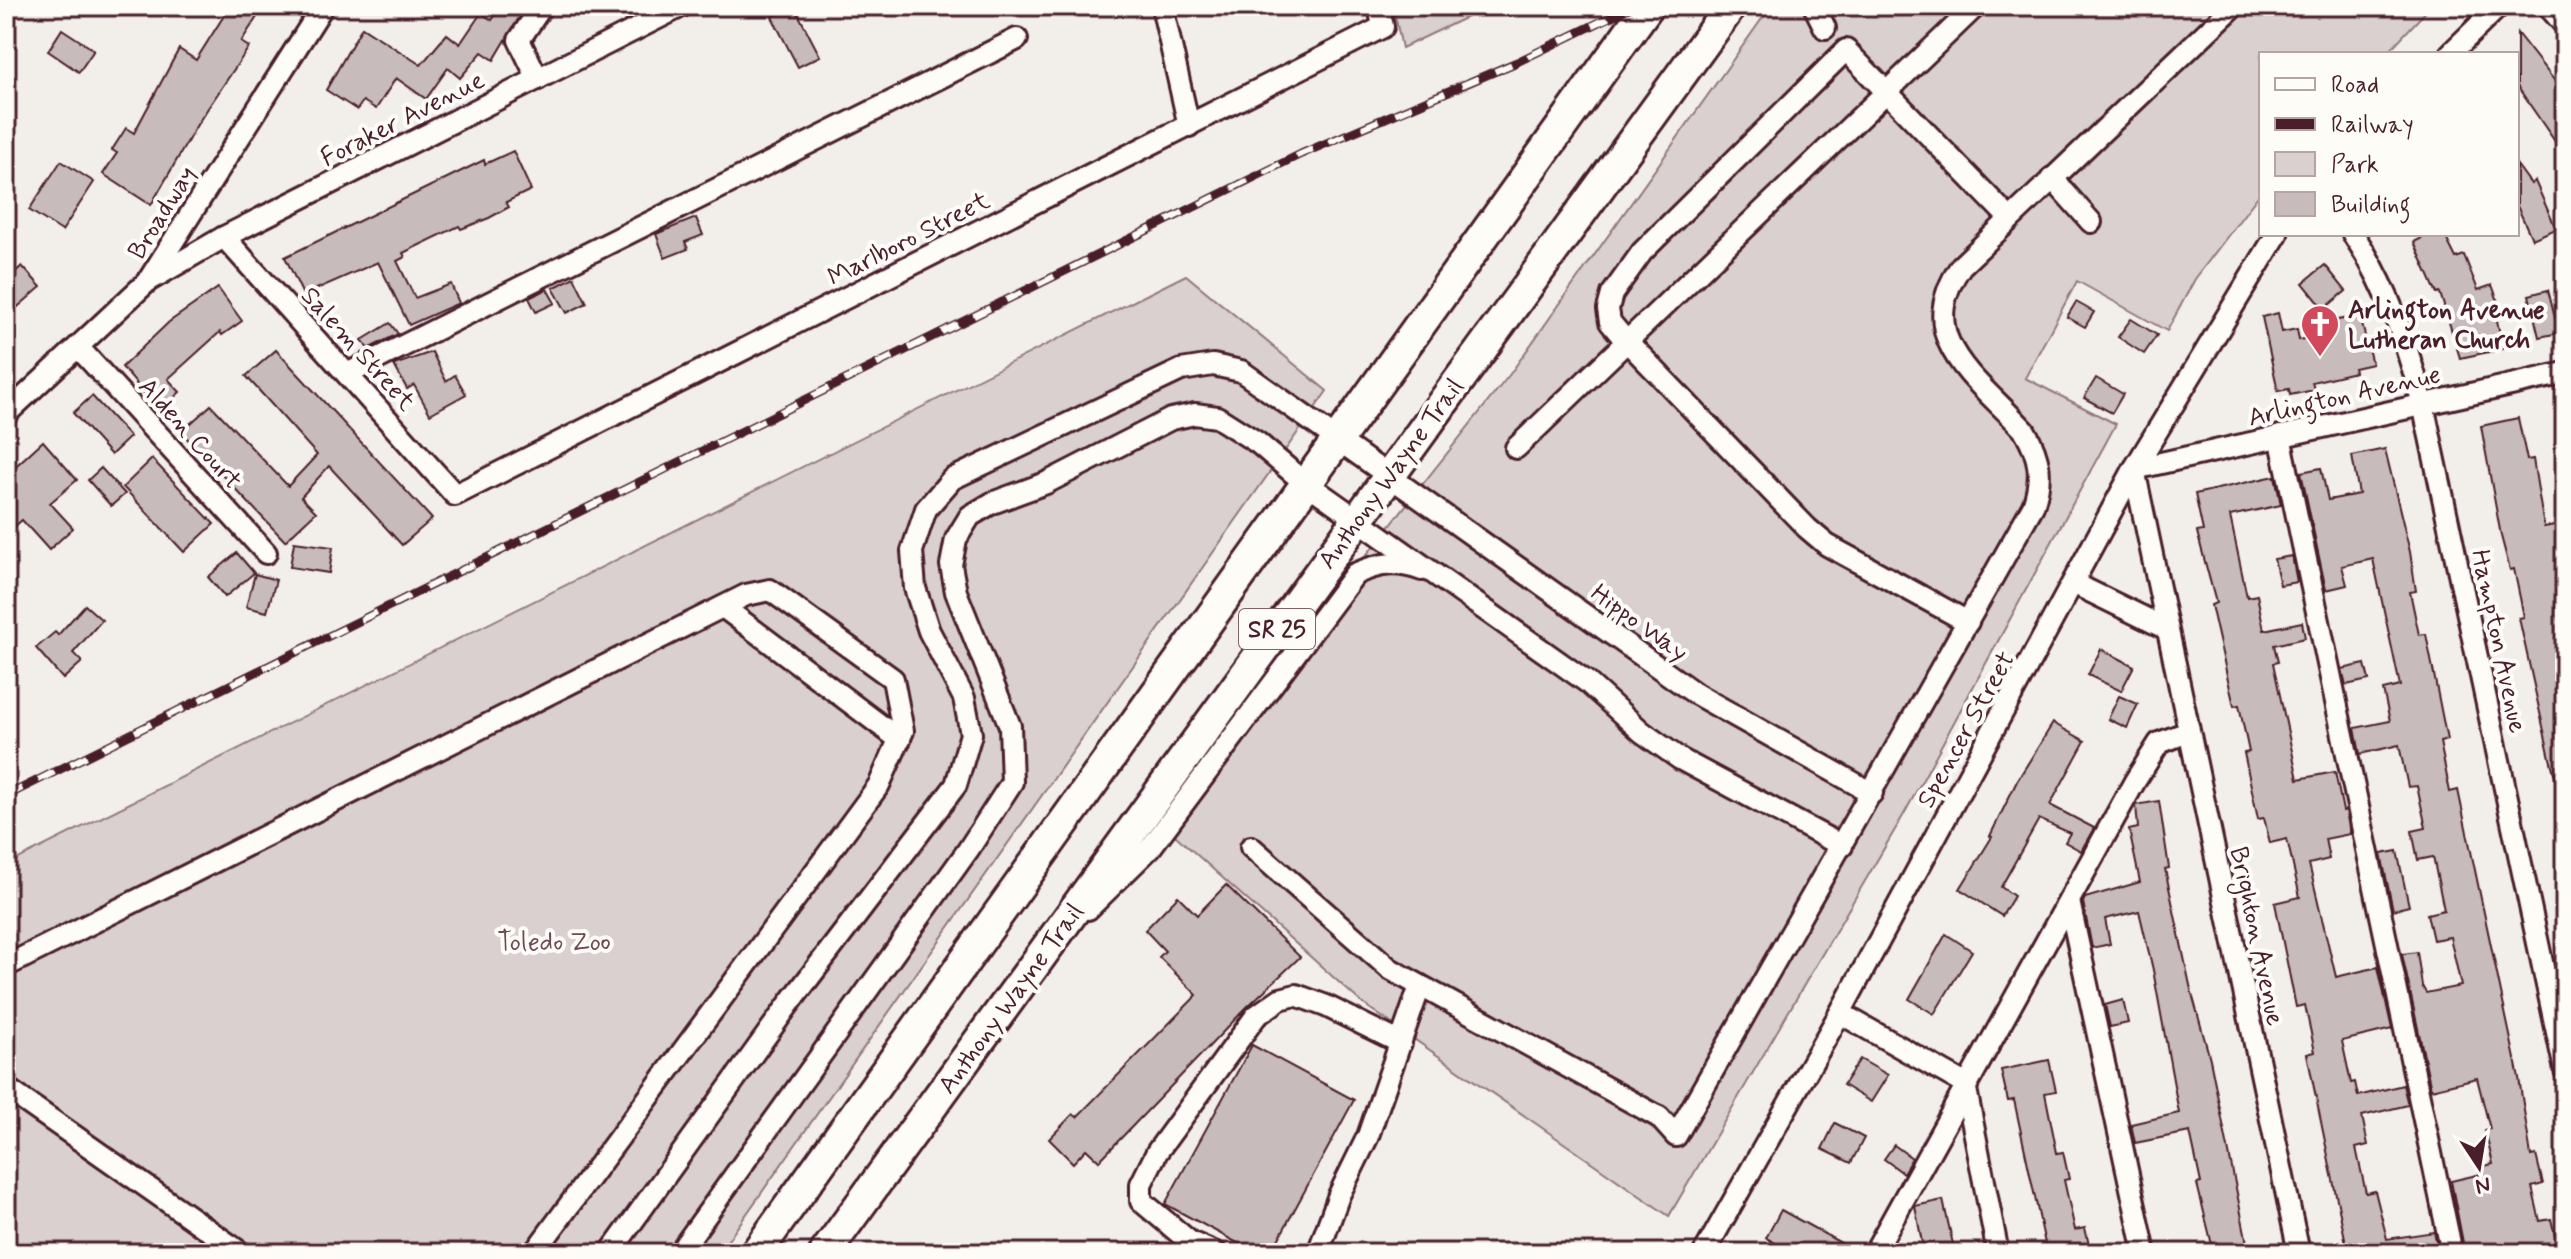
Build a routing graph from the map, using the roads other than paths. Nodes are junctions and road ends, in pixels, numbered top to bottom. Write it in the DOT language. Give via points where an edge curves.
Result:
graph roads {
  1 [pos="323,6"];
  2 [pos="542,6"];
  3 [pos="682,6"];
  4 [pos="1162,6"];
  5 [pos="1379,6"];
  6 [pos="1648,6"];
  7 [pos="1731,6"];
  8 [pos="1814,6"];
  9 [pos="1976,6"];
  10 [pos="2234,6"];
  11 [pos="2499,6"];
  12 [pos="2548,6"];
  13 [pos="2565,25"];
  14 [pos="1825,28"];
  15 [pos="1017,39"];
  16 [pos="2452,52"];
  17 [pos="538,79"];
  18 [pos="1887,92"];
  19 [pos="1189,126"];
  20 [pos="2052,178"];
  21 [pos="2010,219"];
  22 [pos="2091,222"];
  23 [pos="2276,236"];
  24 [pos="2354,236"];
  25 [pos="224,237"];
  26 [pos="148,281"];
  27 [pos="1626,340"];
  28 [pos="78,347"];
  29 [pos="2565,373"];
  30 [pos="347,374"];
  31 [pos="2423,404"];
  32 [pos="6,414"];
  33 [pos="2280,436"];
  34 [pos="1337,437"];
  35 [pos="1516,448"];
  36 [pos="2134,469"];
  37 [pos="1389,474"];
  38 [pos="1305,482"];
  39 [pos="455,495"];
  40 [pos="1358,518"];
  41 [pos="266,553"];
  42 [pos="1433,573"];
  43 [pos="2075,584"];
  44 [pos="723,607"];
  45 [pos="1968,622"];
  46 [pos="2167,629"];
  47 [pos="2188,732"];
  48 [pos="900,740"];
  49 [pos="1872,793"];
  50 [pos="1842,846"];
  51 [pos="1251,847"];
  52 [pos="2069,901"];
  53 [pos="1042,954"];
  54 [pos="6,966"];
  55 [pos="1420,986"];
  56 [pos="1840,1013"];
  57 [pos="1401,1043"];
  58 [pos="2565,1070"];
  59 [pos="6,1088"];
  60 [pos="1966,1091"];
  61 [pos="241,1253"];
  62 [pos="534,1253"];
  63 [pos="610,1253"];
  64 [pos="679,1253"];
  65 [pos="756,1253"];
  66 [pos="825,1253"];
  67 [pos="1216,1253"];
  68 [pos="1318,1253"];
  69 [pos="1704,1253"];
  70 [pos="1874,1253"];
  71 [pos="1998,1253"];
  72 [pos="2145,1253"];
  73 [pos="2299,1253"];
  74 [pos="2452,1253"];
  1 -- 26 [label="street, Broadway"];
  2 -- 17 [label="street" via="519,40"];
  3 -- 17 [label="street, Foraker Avenue"];
  4 -- 19 [label="street"];
  5 -- 19 [label="street, Marlboro Street" via="1383,27"];
  6 -- 34 [label="highway, SR 25"];
  7 -- 37 [label="highway, Anthony Wayne Trail / SR 25"];
  8 -- 14 [label="street"];
  9 -- 18 [label="street"];
  10 -- 20 [label="street"];
  11 -- 16 [label="street"];
  12 -- 13 [label="street"];
  15 -- 30 [label="street"];
  17 -- 25 [label="street, Foraker Avenue"];
  18 -- 21 [label="street"];
  18 -- 27 [label="street"];
  18 -- 27 [label="street" via="1846,50 1642,252 1612,294 1608,309 1610,322"];
  19 -- 39 [label="street, Marlboro Street"];
  20 -- 21 [label="street"];
  20 -- 22 [label="street"];
  21 -- 45 [label="street" via="1961,266 1941,307 1945,339 2025,431 2040,467 2033,506"];
  23 -- 36 [label="street, Spencer Street"];
  24 -- 31 [label="street, Hampton Avenue" via="2378,272 2400,322"];
  25 -- 26 [label="street, Foraker Avenue"];
  25 -- 30 [label="street, Salem Street"];
  26 -- 28 [label="street, Broadway"];
  27 -- 35 [label="street"];
  27 -- 45 [label="street" via="1827,545"];
  28 -- 32 [label="street, Broadway"];
  28 -- 41 [label="street, Alden Court"];
  29 -- 31 [label="street, Arlington Avenue"];
  30 -- 39 [label="street, Salem Street"];
  31 -- 33 [label="street, Arlington Avenue"];
  31 -- 58 [label="street, Hampton Avenue"];
  33 -- 36 [label="street, Arlington Avenue"];
  33 -- 74 [label="street"];
  34 -- 37 [label="street, Hippo Way"];
  34 -- 38 [label="highway, SR 25"];
  34 -- 63 [label="street, Hippo Way" via="1241,371 1213,365 1167,376 952,479 926,509 912,551 915,588 929,631 964,698 971,734 956,785 789,1004"];
  36 -- 43 [label="street, Spencer Street"];
  36 -- 46 [label="street, Brighton Avenue"];
  37 -- 40 [label="highway, Anthony Wayne Trail / SR 25"];
  37 -- 49 [label="street, Hippo Way" via="1696,694"];
  38 -- 40 [label="street"];
  38 -- 64 [label="street" via="1235,428 1217,417 1195,414 1171,419 970,516 956,539 951,565 964,614 1010,726 1012,782"];
  38 -- 65 [label="highway, SR 25"];
  40 -- 42 [label="street"];
  40 -- 53 [label="highway, Anthony Wayne Trail / SR 25"];
  42 -- 50 [label="street" via="1587,682 1680,759"];
  42 -- 53 [label="street" via="1400,563 1355,574 1151,847"];
  43 -- 46 [label="street"];
  43 -- 56 [label="street, Spencer Street"];
  44 -- 48 [label="street"];
  44 -- 48 [label="street" via="770,590 893,679 903,731"];
  44 -- 54 [label="street"];
  45 -- 49 [label="street"];
  46 -- 47 [label="street, Brighton Avenue"];
  47 -- 52 [label="street" via="2159,743"];
  47 -- 73 [label="street, Brighton Avenue"];
  48 -- 62 [label="street" via="879,785"];
  49 -- 50 [label="street"];
  50 -- 55 [label="street" via="1676,1136 1659,1117"];
  51 -- 55 [label="street" via="1390,969"];
  52 -- 60 [label="street"];
  52 -- 72 [label="street"];
  53 -- 66 [label="highway, Anthony Wayne Trail / SR 25"];
  55 -- 57 [label="street"];
  56 -- 60 [label="street" via="1965,1084"];
  56 -- 69 [label="street, Spencer Street"];
  57 -- 67 [label="street" via="1296,995 1256,1016 1157,1152 1141,1184 1141,1201 1190,1242"];
  57 -- 68 [label="street"];
  59 -- 61 [label="street"];
  60 -- 70 [label="street"];
  60 -- 71 [label="street"];
}
